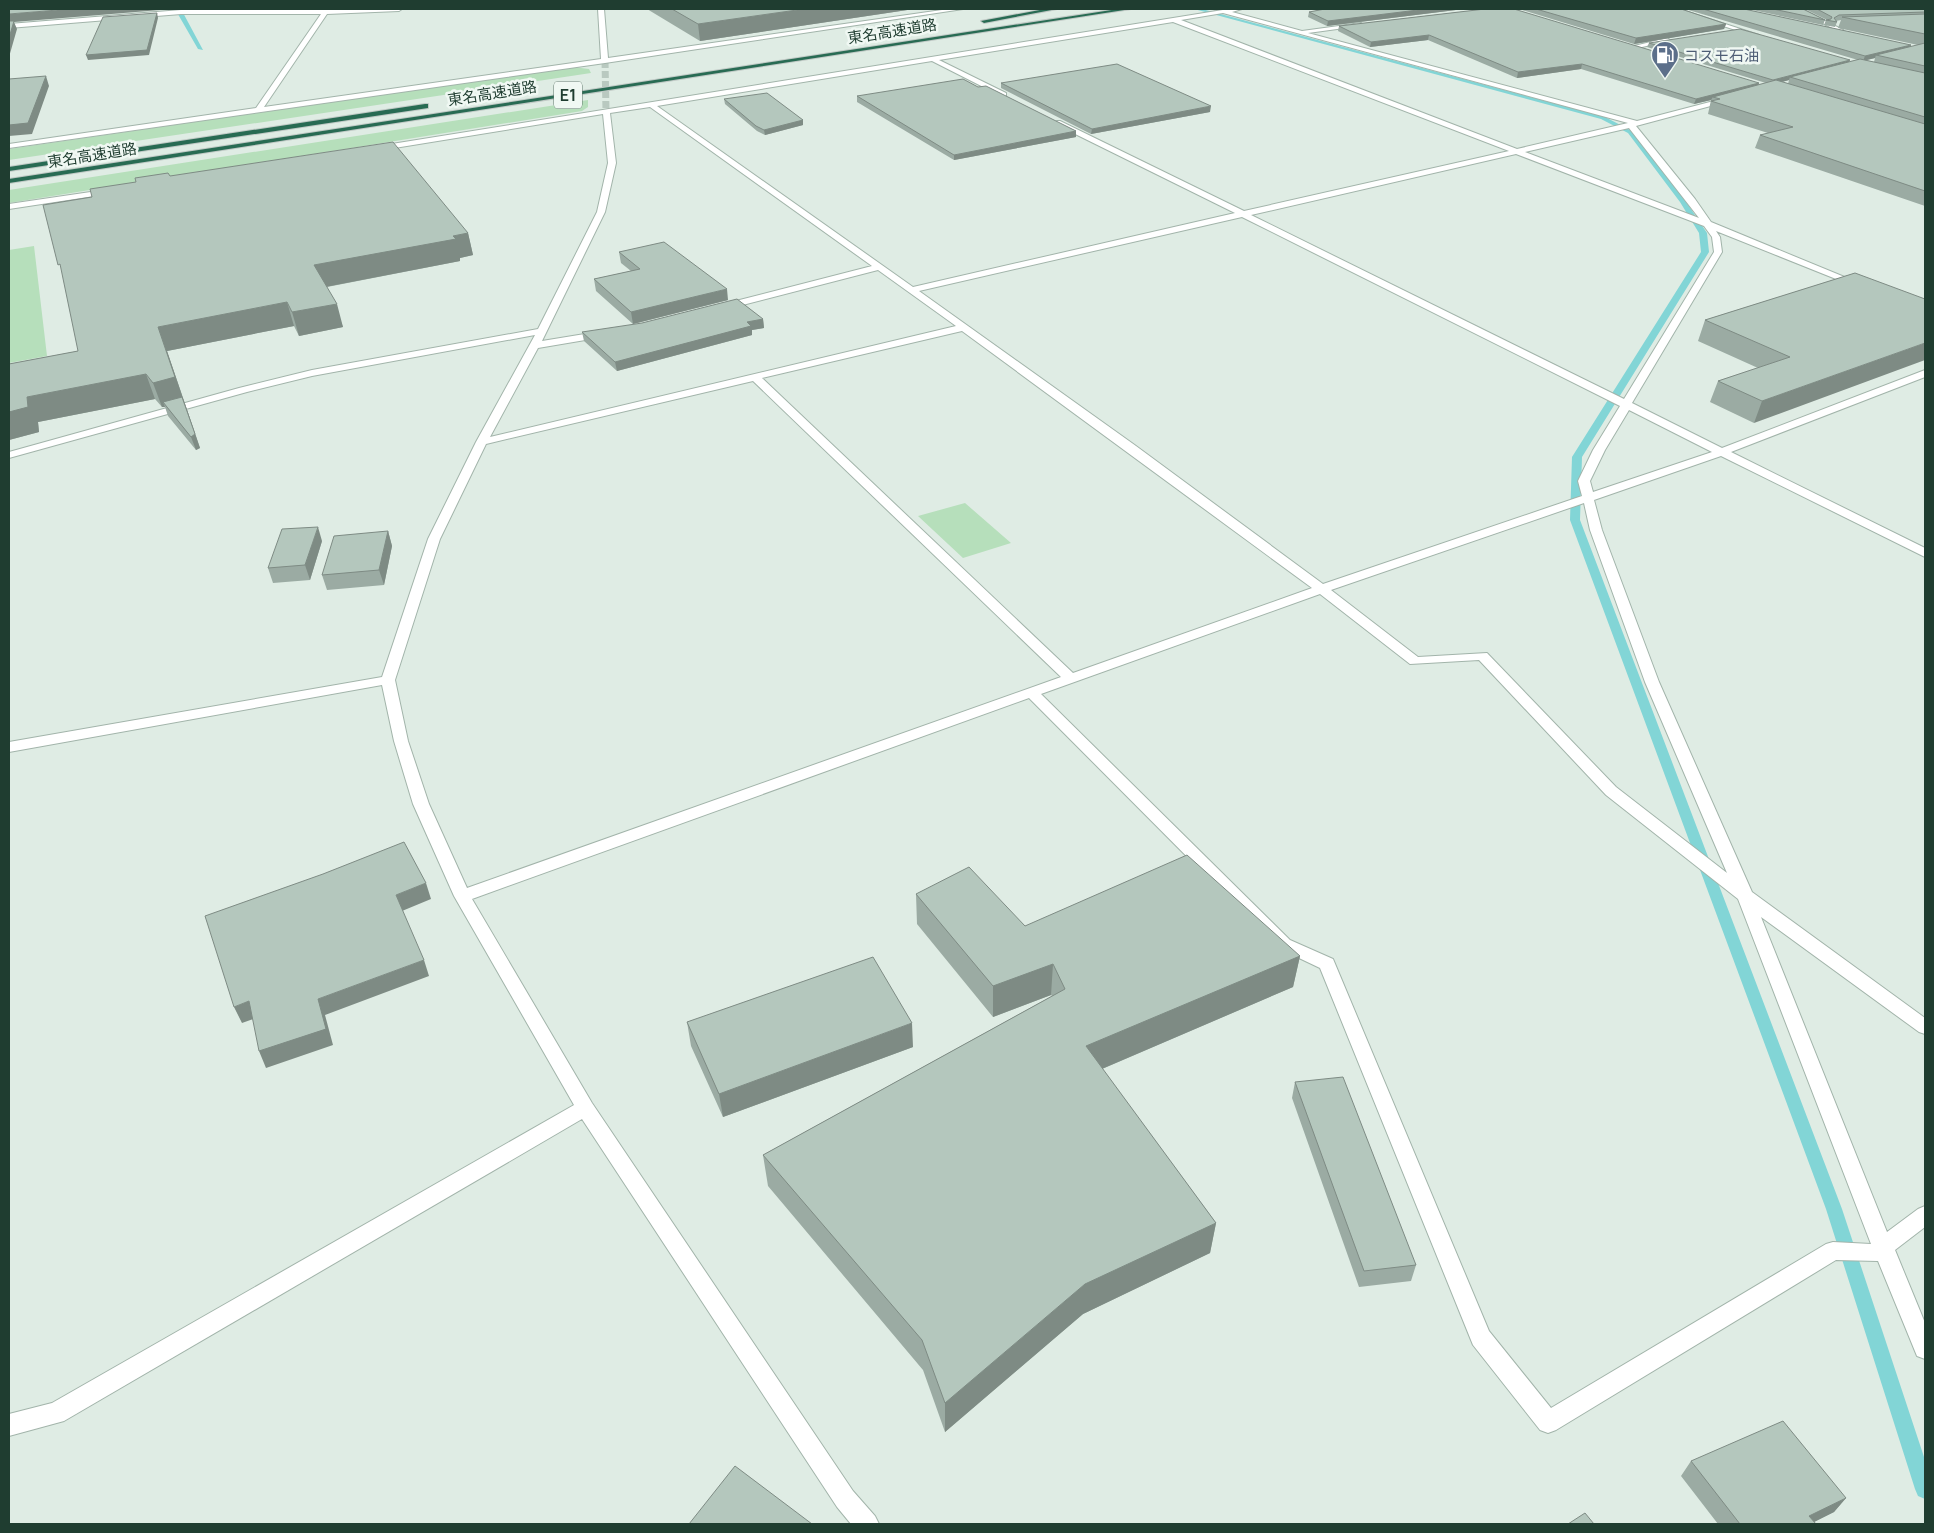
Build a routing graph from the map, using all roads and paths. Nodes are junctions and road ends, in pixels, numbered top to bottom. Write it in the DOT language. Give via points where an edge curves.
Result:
graph roads {
  1 [pos="399,9"];
  2 [pos="601,9"];
  3 [pos="901,9"];
  4 [pos="960,9"];
  5 [pos="1057,9"];
  6 [pos="1128,9"];
  7 [pos="1239,9"];
  8 [pos="1674,9"];
  9 [pos="1798,9"];
  10 [pos="188,10"];
  11 [pos="325,10"];
  12 [pos="1222,12"];
  13 [pos="65,14"];
  14 [pos="916,15"];
  15 [pos="1173,20"];
  16 [pos="976,22"];
  17 [pos="40,23"];
  18 [pos="1364,24"];
  19 [pos="1811,24"];
  20 [pos="9,26"];
  21 [pos="1840,27"];
  22 [pos="1742,31"];
  23 [pos="1296,32"];
  24 [pos="1849,32"];
  25 [pos="1724,33"];
  26 [pos="1761,36"];
  27 [pos="1678,38"];
  28 [pos="1633,47"];
  29 [pos="933,60"];
  30 [pos="605,61"];
  31 [pos="1740,95"];
  32 [pos="1013,100"];
  33 [pos="652,104"];
  34 [pos="429,106"];
  35 [pos="258,110"];
  36 [pos="606,111"];
  37 [pos="1048,118"];
  38 [pos="1632,125"];
  39 [pos="9,146"];
  40 [pos="364,150"];
  41 [pos="1517,151"];
  42 [pos="9,169"];
  43 [pos="9,181"];
  44 [pos="119,189"];
  45 [pos="9,207"];
  46 [pos="1243,216"];
  47 [pos="1707,223"];
  48 [pos="879,267"];
  49 [pos="1871,289"];
  50 [pos="911,290"];
  51 [pos="709,311"];
  52 [pos="965,327"];
  53 [pos="613,332"];
  54 [pos="538,338"];
  55 [pos="1925,373"];
  56 [pos="756,378"];
  57 [pos="1625,404"];
  58 [pos="482,442"];
  59 [pos="1722,452"];
  60 [pos="9,455"];
  61 [pos="1588,498"];
  62 [pos="1925,553"];
  63 [pos="1322,589"];
  64 [pos="1070,679"];
  65 [pos="388,680"];
  66 [pos="1032,693"];
  67 [pos="9,747"];
  68 [pos="1742,893"];
  69 [pos="462,896"];
  70 [pos="1925,1027"];
  71 [pos="585,1108"];
  72 [pos="1925,1215"];
  73 [pos="1879,1250"];
  74 [pos="1925,1349"];
  75 [pos="9,1425"];
  76 [pos="867,1524"];
  1 -- 11 [label="street"];
  2 -- 30 [label="street"];
  3 -- 14 [label="street"];
  4 -- 14 [label="street"];
  5 -- 16 [label="highway"];
  6 -- 43 [label="highway, 東名高速道路 / E1"];
  7 -- 12 [label="street"];
  8 -- 22 [label="street"];
  9 -- 21 [label="street"];
  10 -- 11 [label="street"];
  10 -- 17 [label="street"];
  11 -- 35 [label="street"];
  12 -- 15 [label="street"];
  12 -- 23 [label="street"];
  13 -- 17 [label="street"];
  14 -- 30 [label="street"];
  15 -- 29 [label="street"];
  15 -- 41 [label="street"];
  17 -- 20 [label="street"];
  18 -- 23 [label="street"];
  19 -- 21 [label="street"];
  21 -- 24 [label="street"];
  22 -- 25 [label="street"];
  22 -- 26 [label="street"];
  23 -- 38 [label="street"];
  27 -- 28 [label="street"];
  29 -- 32 [label="street"];
  29 -- 33 [label="street"];
  30 -- 35 [label="street"];
  31 -- 38 [label="street"];
  33 -- 36 [label="street"];
  33 -- 48 [label="street"];
  34 -- 42 [label="highway, 東名高速道路"];
  35 -- 39 [label="street"];
  36 -- 40 [label="street"];
  36 -- 54 [label="street" via="612,163 601,212"];
  37 -- 46 [label="street"];
  38 -- 41 [label="street"];
  38 -- 47 [label="street"];
  41 -- 46 [label="street"];
  41 -- 47 [label="street"];
  44 -- 45 [label="street"];
  46 -- 50 [label="street"];
  46 -- 57 [label="street"];
  47 -- 49 [label="street"];
  47 -- 57 [label="street" via="1716,237 1718,252"];
  48 -- 50 [label="street"];
  48 -- 51 [label="street"];
  50 -- 52 [label="street"];
  52 -- 56 [label="street"];
  52 -- 63 [label="street"];
  53 -- 54 [label="street"];
  54 -- 58 [label="street"];
  54 -- 60 [label="street" via="312,373"];
  55 -- 59 [label="street"];
  56 -- 58 [label="street"];
  56 -- 64 [label="street"];
  57 -- 59 [label="street"];
  57 -- 61 [label="street" via="1584,481"];
  58 -- 65 [label="street" via="434,539"];
  59 -- 61 [label="street"];
  59 -- 62 [label="street"];
  61 -- 63 [label="street"];
  61 -- 68 [label="street" via="1596,530 1652,682"];
  63 -- 64 [label="street"];
  63 -- 68 [label="street" via="1415,661 1482,656 1611,791"];
  64 -- 66 [label="street"];
  65 -- 67 [label="street"];
  65 -- 69 [label="street" via="401,741 421,804"];
  66 -- 69 [label="street"];
  66 -- 73 [label="street" via="1284,944 1327,964 1481,1338 1548,1422 1833,1251"];
  68 -- 70 [label="street"];
  68 -- 73 [label="street"];
  69 -- 71 [label="street"];
  71 -- 75 [label="street" via="56,1413"];
  71 -- 76 [label="street" via="845,1499"];
  72 -- 73 [label="street"];
  73 -- 74 [label="street"];
}
